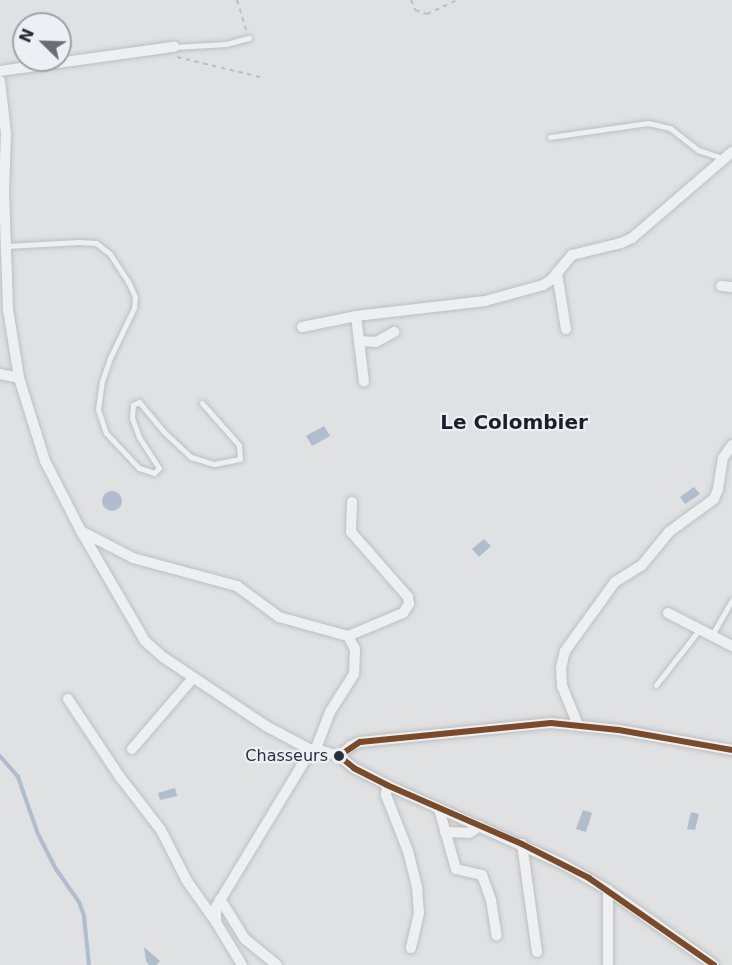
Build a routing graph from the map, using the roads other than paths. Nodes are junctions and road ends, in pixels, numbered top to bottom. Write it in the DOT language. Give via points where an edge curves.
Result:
graph roads {
  1 [pos="249,38"];
  2 [pos="175,52"];
  3 [pos="0,71"];
  4 [pos="0,81"];
  5 [pos="550,137"];
  6 [pos="729,155"];
  7 [pos="6,246"];
  8 [pos="3,260"];
  9 [pos="557,273"];
  10 [pos="356,316"];
  11 [pos="302,327"];
  12 [pos="566,328"];
  13 [pos="394,332"];
  14 [pos="359,341"];
  15 [pos="0,374"];
  16 [pos="19,378"];
  17 [pos="364,382"];
  18 [pos="202,403"];
  19 [pos="732,446"];
  20 [pos="352,502"];
  21 [pos="81,531"];
  22 [pos="732,600"];
  23 [pos="668,613"];
  24 [pos="700,629"];
  25 [pos="712,635"];
  26 [pos="348,636"];
  27 [pos="732,646"];
  28 [pos="193,678"];
  29 [pos="656,686"];
  30 [pos="68,699"];
  31 [pos="578,725"];
  32 [pos="132,749"];
  33 [pos="314,750"];
  34 [pos="732,750"];
  35 [pos="339,756"];
  36 [pos="387,785"];
  37 [pos="440,809"];
  38 [pos="480,826"];
  39 [pos="445,832"];
  40 [pos="522,844"];
  41 [pos="608,890"];
  42 [pos="220,899"];
  43 [pos="216,922"];
  44 [pos="497,936"];
  45 [pos="411,948"];
  46 [pos="537,951"];
  47 [pos="242,965"];
  48 [pos="277,965"];
  49 [pos="608,965"];
  50 [pos="714,965"];
  1 -- 2 [label="lane"];
  2 -- 3 [label="street"];
  4 -- 7 [label="street" via="6,134"];
  5 -- 6 [label="lane" via="648,123 670,128 698,150"];
  6 -- 9 [label="street" via="632,237 572,255"];
  7 -- 8 [label="street"];
  7 -- 18 [label="lane" via="96,243 110,254 129,283 135,297 134,308 110,358 98,409 106,433 139,468 154,473 159,468 132,418 133,405 139,402 191,457 214,464 240,459 239,445"];
  8 -- 16 [label="street"];
  9 -- 10 [label="street" via="543,285 497,298"];
  9 -- 12 [label="street"];
  10 -- 11 [label="street"];
  10 -- 14 [label="street"];
  13 -- 14 [label="street" via="376,342"];
  14 -- 17 [label="street"];
  15 -- 16 [label="street"];
  16 -- 21 [label="street" via="45,461"];
  19 -- 31 [label="street" via="723,458 714,499 669,532 642,565 615,582 565,651 562,686"];
  20 -- 26 [label="street" via="351,532 408,597 409,604 399,615"];
  21 -- 26 [label="street" via="133,558 237,586 279,617"];
  21 -- 28 [label="street" via="139,634"];
  22 -- 25 [label="lane"];
  23 -- 24 [label="street"];
  24 -- 25 [label="street"];
  24 -- 29 [label="lane"];
  25 -- 27 [label="street"];
  26 -- 33 [label="street" via="355,649 354,674 330,712"];
  28 -- 32 [label="street"];
  28 -- 33 [label="street" via="266,726"];
  30 -- 43 [label="street" via="161,830 187,881"];
  31 -- 34 [label="street"];
  31 -- 35 [label="street" via="539,723 381,739 351,746"];
  33 -- 35 [label="street"];
  33 -- 42 [label="street"];
  35 -- 36 [label="street"];
  36 -- 37 [label="street"];
  36 -- 45 [label="street" via="386,795 408,850 417,886 419,913"];
  37 -- 38 [label="street"];
  37 -- 39 [label="street"];
  38 -- 39 [label="street" via="469,832"];
  38 -- 40 [label="street"];
  39 -- 44 [label="street" via="457,871 482,875"];
  40 -- 41 [label="street"];
  40 -- 46 [label="street"];
  41 -- 49 [label="street"];
  41 -- 50 [label="street"];
  42 -- 43 [label="street" via="215,909"];
  42 -- 48 [label="street" via="245,939"];
  43 -- 47 [label="street"];
}
